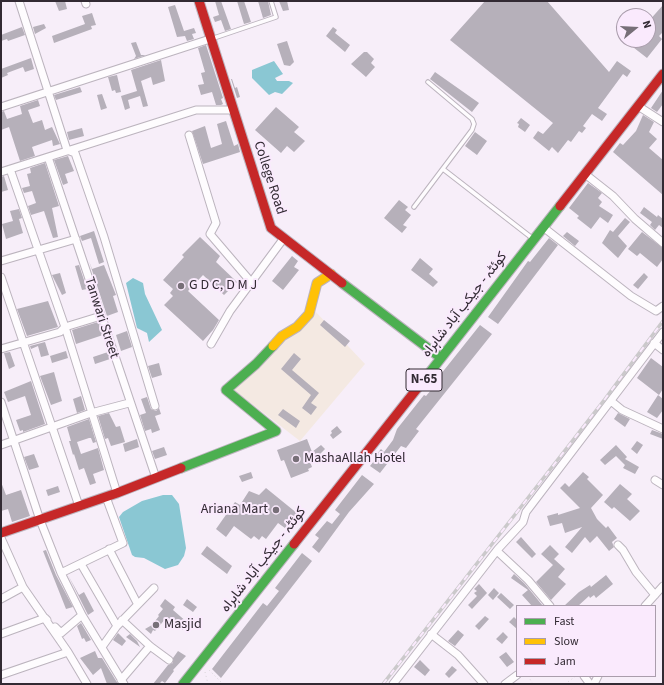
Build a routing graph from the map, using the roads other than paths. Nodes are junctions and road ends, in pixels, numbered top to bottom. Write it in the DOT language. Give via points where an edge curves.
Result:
graph roads {
  1 [pos="19,1"];
  2 [pos="199,1"];
  3 [pos="271,1"];
  4 [pos="210,39"];
  5 [pos="663,74"];
  6 [pos="428,82"];
  7 [pos="47,93"];
  8 [pos="638,106"];
  9 [pos="1,107"];
  10 [pos="233,110"];
  11 [pos="663,122"];
  12 [pos="189,135"];
  13 [pos="67,150"];
  14 [pos="48,157"];
  15 [pos="10,169"];
  16 [pos="443,169"];
  17 [pos="1,172"];
  18 [pos="585,174"];
  19 [pos="414,207"];
  20 [pos="543,227"];
  21 [pos="284,238"];
  22 [pos="76,239"];
  23 [pos="534,240"];
  24 [pos="663,243"];
  25 [pos="38,250"];
  26 [pos="1,261"];
  27 [pos="331,274"];
  28 [pos="1,277"];
  29 [pos="251,282"];
  30 [pos="663,306"];
  31 [pos="101,316"];
  32 [pos="65,327"];
  33 [pos="663,332"];
  34 [pos="24,342"];
  35 [pos="654,343"];
  36 [pos="210,344"];
  37 [pos="1,349"];
  38 [pos="663,350"];
  39 [pos="441,358"];
  40 [pos="610,401"];
  41 [pos="1,402"];
  42 [pos="129,403"];
  43 [pos="155,406"];
  44 [pos="91,414"];
  45 [pos="52,427"];
  46 [pos="663,429"];
  47 [pos="14,441"];
  48 [pos="1,445"];
  49 [pos="156,478"];
  50 [pos="655,480"];
  51 [pos="663,486"];
  52 [pos="117,493"];
  53 [pos="106,497"];
  54 [pos="79,506"];
  55 [pos="40,520"];
  56 [pos="1,533"];
  57 [pos="1,538"];
  58 [pos="618,545"];
  59 [pos="109,549"];
  60 [pos="497,551"];
  61 [pos="81,564"];
  62 [pos="61,573"];
  63 [pos="663,586"];
  64 [pos="23,587"];
  65 [pos="154,588"];
  66 [pos="655,595"];
  67 [pos="1,598"];
  68 [pos="137,603"];
  69 [pos="549,605"];
  70 [pos="647,605"];
  71 [pos="82,615"];
  72 [pos="45,618"];
  73 [pos="122,620"];
  74 [pos="117,626"];
  75 [pos="1,634"];
  76 [pos="431,634"];
  77 [pos="102,646"];
  78 [pos="150,646"];
  79 [pos="68,652"];
  80 [pos="169,660"];
  81 [pos="1,675"];
  82 [pos="516,677"];
  83 [pos="123,682"];
  84 [pos="87,684"];
  85 [pos="184,684"];
  86 [pos="393,684"];
  87 [pos="484,684"];
  88 [pos="505,684"];
  1 -- 7 [label="street"];
  2 -- 4 [label="main road, College Road"];
  3 -- 4 [label="lane" via="276,17"];
  4 -- 7 [label="street"];
  4 -- 10 [label="main road, College Road"];
  5 -- 8 [label="main road, کوئٹہ - جیکب آباد شاہراہ / N-65"];
  6 -- 16 [label="lane" via="472,119 474,124"];
  7 -- 9 [label="street"];
  7 -- 13 [label="street"];
  8 -- 11 [label="street"];
  8 -- 18 [label="main road, کوئٹہ - جیکب آباد شاہراہ / N-65"];
  10 -- 13 [label="street" via="196,110"];
  10 -- 21 [label="main road, College Road" via="271,228"];
  12 -- 29 [label="street" via="216,224 210,234"];
  13 -- 14 [label="street"];
  13 -- 43 [label="street" via="75,153 104,238"];
  14 -- 15 [label="street"];
  14 -- 22 [label="street, Tanwari Street"];
  15 -- 17 [label="street"];
  15 -- 25 [label="street"];
  16 -- 19 [label="lane"];
  16 -- 23 [label="lane"];
  18 -- 20 [label="main road, کوئٹہ - جیکب آباد شاہراہ / N-65"];
  18 -- 24 [label="street" via="613,196"];
  20 -- 23 [label="main road, کوئٹہ - جیکب آباد شاہراہ / N-65"];
  20 -- 30 [label="street" via="631,296 656,311"];
  21 -- 27 [label="main road, College Road"];
  21 -- 29 [label="street"];
  22 -- 25 [label="street"];
  22 -- 31 [label="street, Tanwari Street"];
  23 -- 39 [label="main road, کوئٹہ - جیکب آباد شاہراہ / N-65"];
  25 -- 26 [label="street"];
  25 -- 32 [label="street"];
  27 -- 39 [label="main road, College Road"];
  27 -- 49 [label="main road" via="317,283 309,314 297,327 282,336 256,364 226,390 276,430"];
  28 -- 34 [label="street"];
  29 -- 36 [label="street"];
  31 -- 32 [label="street"];
  31 -- 42 [label="street, Tanwari Street"];
  32 -- 34 [label="street" via="60,332"];
  32 -- 44 [label="street"];
  33 -- 35 [label="street"];
  34 -- 37 [label="street"];
  34 -- 45 [label="street"];
  35 -- 38 [label="street"];
  35 -- 40 [label="street"];
  39 -- 85 [label="main road, کوئٹہ - جیکب آباد شاہراہ / N-65"];
  40 -- 46 [label="street" via="622,410"];
  40 -- 60 [label="street" via="526,512 524,522"];
  41 -- 47 [label="street"];
  42 -- 44 [label="street"];
  42 -- 49 [label="street, Tanwari Street"];
  44 -- 45 [label="street"];
  44 -- 52 [label="street"];
  45 -- 47 [label="street"];
  45 -- 54 [label="street"];
  47 -- 48 [label="street"];
  47 -- 55 [label="street"];
  49 -- 52 [label="main road"];
  50 -- 51 [label="street"];
  52 -- 53 [label="main road"];
  53 -- 54 [label="main road"];
  53 -- 59 [label="street" via="123,543"];
  54 -- 55 [label="main road"];
  55 -- 56 [label="main road"];
  55 -- 62 [label="street"];
  57 -- 64 [label="street"];
  58 -- 66 [label="street"];
  59 -- 61 [label="street"];
  59 -- 68 [label="street"];
  60 -- 69 [label="street" via="528,580"];
  60 -- 76 [label="street"];
  61 -- 62 [label="street"];
  61 -- 74 [label="street"];
  62 -- 71 [label="street"];
  63 -- 66 [label="street"];
  64 -- 67 [label="street"];
  64 -- 72 [label="street"];
  65 -- 68 [label="street"];
  66 -- 70 [label="street"];
  68 -- 73 [label="street"];
  71 -- 72 [label="street" via="61,633"];
  71 -- 77 [label="street"];
  72 -- 75 [label="street"];
  72 -- 79 [label="street"];
  73 -- 74 [label="street"];
  73 -- 78 [label="street"];
  74 -- 77 [label="street"];
  76 -- 86 [label="street"];
  76 -- 87 [label="street" via="458,655"];
  77 -- 83 [label="street"];
  78 -- 80 [label="street"];
  78 -- 83 [label="street"];
  79 -- 81 [label="street"];
  79 -- 84 [label="street"];
  82 -- 88 [label="street"];
}
